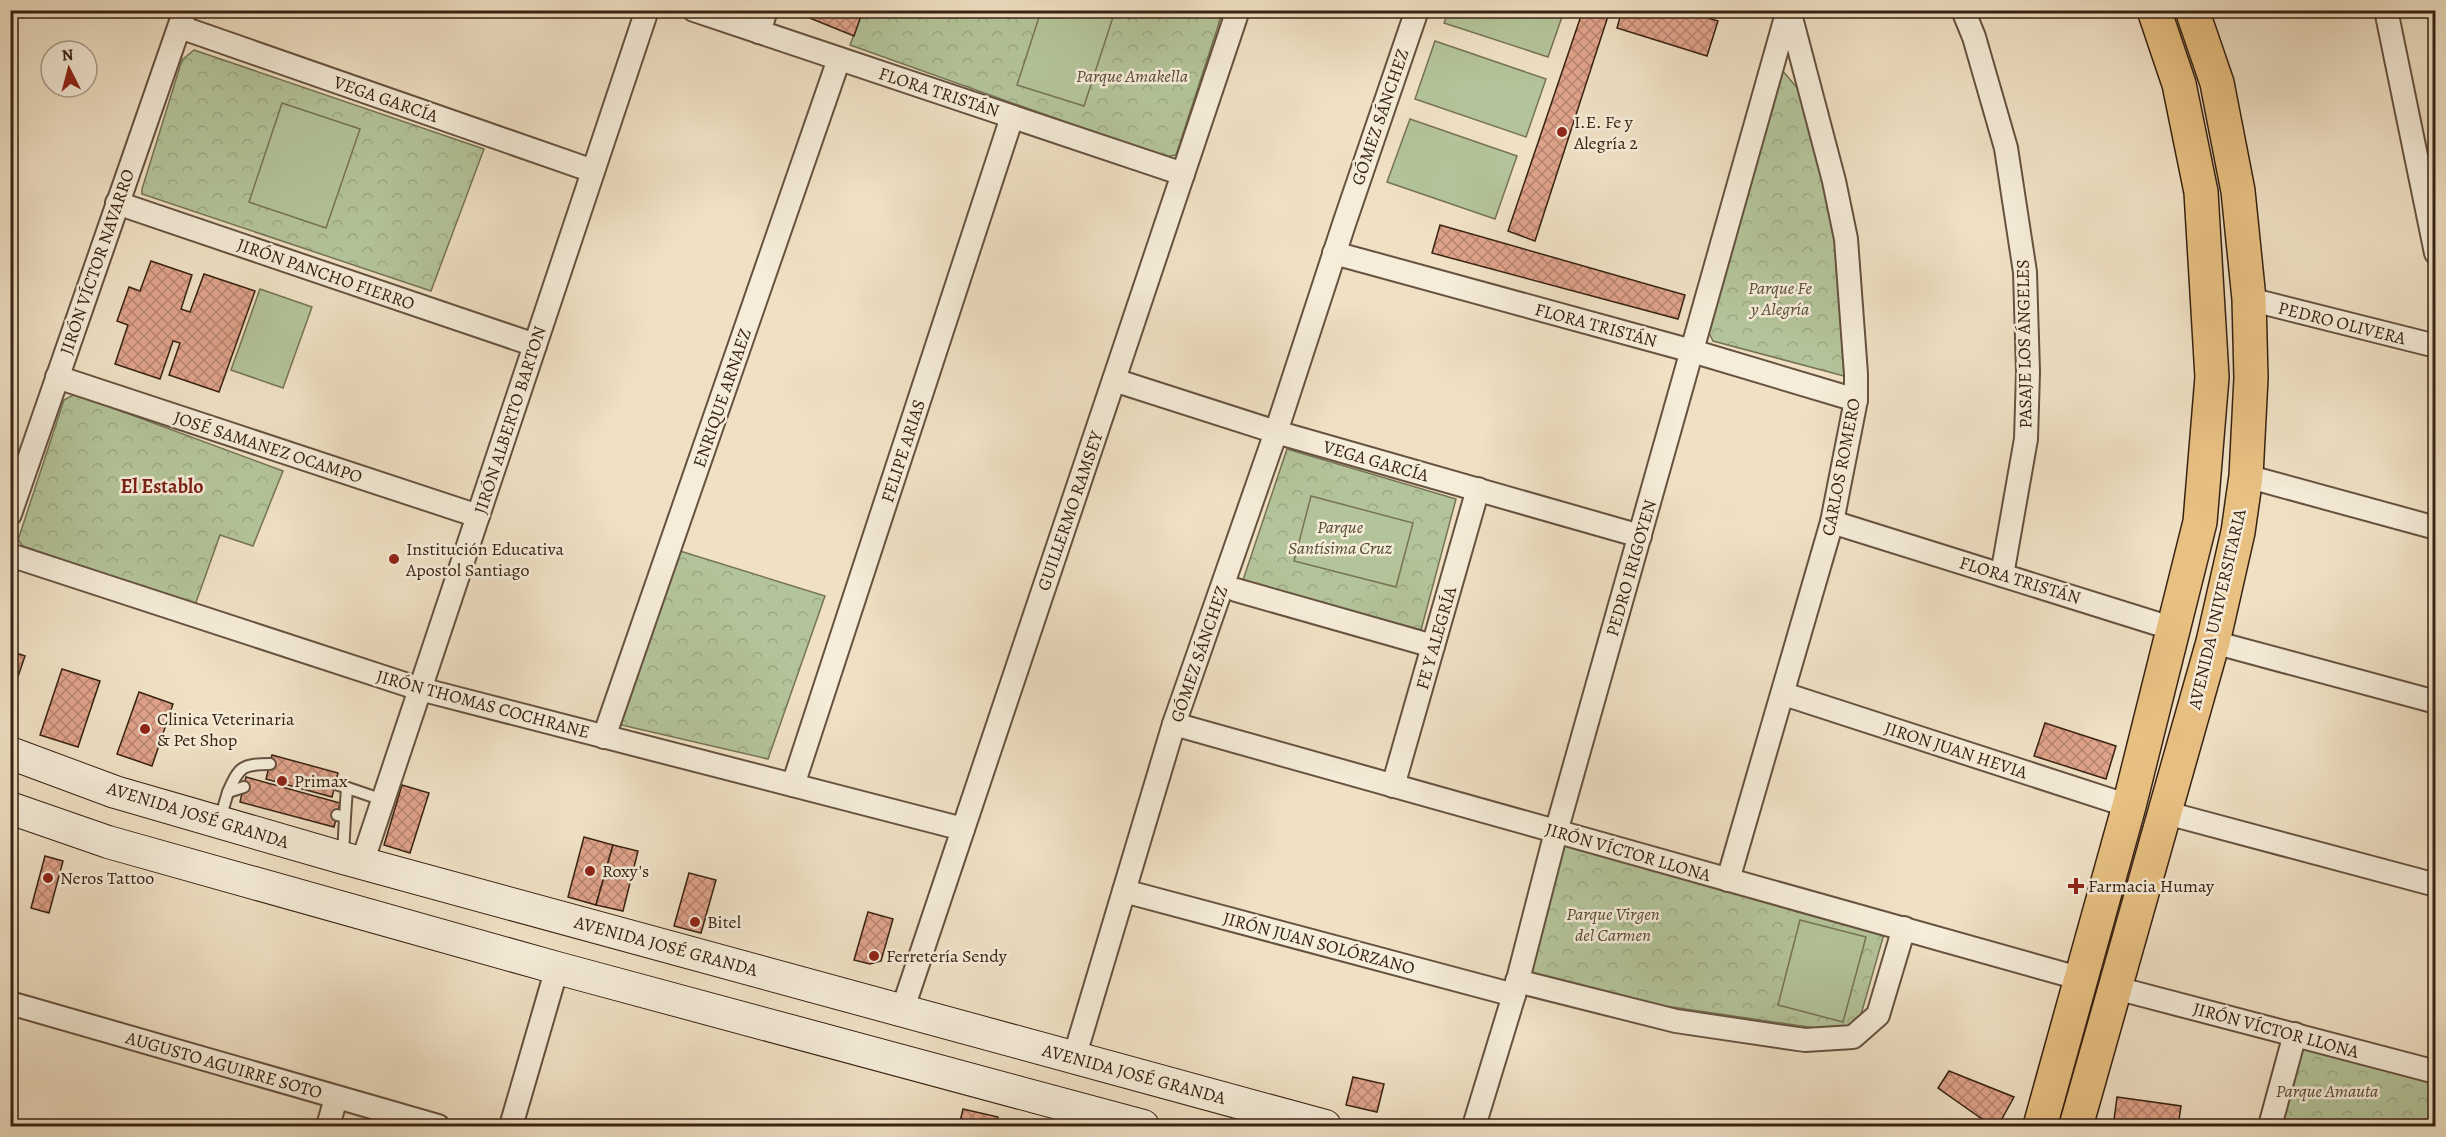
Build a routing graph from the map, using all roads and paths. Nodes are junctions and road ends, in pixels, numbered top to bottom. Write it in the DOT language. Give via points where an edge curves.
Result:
graph roads {
  1 [pos="647,10"];
  2 [pos="694,10"];
  3 [pos="766,10"];
  4 [pos="1238,10"];
  5 [pos="1417,10"];
  6 [pos="1789,10"];
  7 [pos="1963,10"];
  8 [pos="2154,10"];
  9 [pos="2192,10"];
  10 [pos="2386,10"];
  11 [pos="182,19"];
  12 [pos="759,32"];
  13 [pos="839,59"];
  14 [pos="1012,117"];
  15 [pos="593,171"];
  16 [pos="1183,174"];
  17 [pos="117,203"];
  18 [pos="2436,253"];
  19 [pos="1334,254"];
  20 [pos="2249,299"];
  21 [pos="535,345"];
  22 [pos="2436,346"];
  23 [pos="1692,351"];
  24 [pos="57,377"];
  25 [pos="1114,380"];
  26 [pos="1856,400"];
  27 [pos="1276,432"];
  28 [pos="2246,476"];
  29 [pos="1478,489"];
  30 [pos="10,514"];
  31 [pos="478,516"];
  32 [pos="1832,522"];
  33 [pos="2436,528"];
  34 [pos="1640,536"];
  35 [pos="10,555"];
  36 [pos="2002,575"];
  37 [pos="1236,590"];
  38 [pos="2174,629"];
  39 [pos="2213,642"];
  40 [pos="1433,646"];
  41 [pos="420,690"];
  42 [pos="1784,694"];
  43 [pos="2436,702"];
  44 [pos="1174,724"];
  45 [pos="604,737"];
  46 [pos="10,753"];
  47 [pos="270,764"];
  48 [pos="336,784"];
  49 [pos="793,786"];
  50 [pos="1393,786"];
  51 [pos="244,787"];
  52 [pos="347,788"];
  53 [pos="228,792"];
  54 [pos="383,800"];
  55 [pos="2128,806"];
  56 [pos="10,808"];
  57 [pos="2163,812"];
  58 [pos="228,824"];
  59 [pos="963,829"];
  60 [pos="1556,832"];
  61 [pos="352,861"];
  62 [pos="224,874"];
  63 [pos="1728,880"];
  64 [pos="2436,885"];
  65 [pos="1124,891"];
  66 [pos="1904,928"];
  67 [pos="557,968"];
  68 [pos="2082,979"];
  69 [pos="1515,988"];
  70 [pos="2116,988"];
  71 [pos="10,1003"];
  72 [pos="902,1011"];
  73 [pos="2295,1034"];
  74 [pos="1074,1058"];
  75 [pos="2436,1072"];
  76 [pos="336,1098"];
  77 [pos="1273,1112"];
  78 [pos="2081,1118"];
  79 [pos="2039,1123"];
  80 [pos="328,1126"];
  81 [pos="438,1126"];
  82 [pos="511,1126"];
  83 [pos="1143,1126"];
  84 [pos="1235,1126"];
  85 [pos="1324,1126"];
  86 [pos="1474,1126"];
  87 [pos="2270,1126"];
  1 -- 15 [label="street, JIRÓN ALBERTO BARTON"];
  2 -- 12 [label="street, FLORA TRISTÁN"];
  3 -- 12 [label="street"];
  4 -- 16 [label="street, GUILLERMO RAMSEY"];
  5 -- 19 [label="street, GÓMEZ SÁNCHEZ"];
  6 -- 23 [label="street, PEDRO IRIGOYEN"];
  6 -- 26 [label="street, CARLOS ROMERO" via="1846,239"];
  7 -- 36 [label="street, PASAJE LOS ÁNGELES" via="2006,148 2025,272 2026,439"];
  8 -- 38 [label="main road, AVENIDA UNIVERSITARIA" via="2179,84 2201,192 2212,376 2200,522"];
  9 -- 20 [label="main road, AVENIDA UNIVERSITARIA" via="2217,82 2238,191"];
  10 -- 18 [label="street"];
  11 -- 15 [label="street, VEGA GARCÍA"];
  11 -- 17 [label="street, JIRÓN VÍCTOR NAVARRO"];
  12 -- 13 [label="street, FLORA TRISTÁN"];
  13 -- 14 [label="street, FLORA TRISTÁN"];
  13 -- 45 [label="street, ENRIQUE ARNAEZ"];
  14 -- 16 [label="street, FLORA TRISTÁN"];
  14 -- 49 [label="street, FELIPE ARIAS"];
  15 -- 21 [label="street, JIRÓN ALBERTO BARTON"];
  16 -- 25 [label="street, GUILLERMO RAMSEY"];
  17 -- 21 [label="street, JIRÓN PANCHO FIERRO"];
  17 -- 24 [label="street, JIRÓN VÍCTOR NAVARRO"];
  19 -- 23 [label="street, FLORA TRISTÁN"];
  19 -- 27 [label="street, GÓMEZ SÁNCHEZ"];
  20 -- 22 [label="street, PEDRO OLIVERA"];
  20 -- 28 [label="main road, AVENIDA UNIVERSITARIA" via="2251,378"];
  21 -- 31 [label="street, JIRÓN ALBERTO BARTON"];
  23 -- 26 [label="street, FLORA TRISTÁN"];
  23 -- 34 [label="street, PEDRO IRIGOYEN"];
  24 -- 30 [label="street, JIRÓN VÍCTOR NAVARRO"];
  24 -- 31 [label="street, JOSÉ SAMANEZ OCAMPO"];
  25 -- 27 [label="street, VEGA GARCÍA"];
  25 -- 59 [label="street, GUILLERMO RAMSEY"];
  26 -- 32 [label="street, CARLOS ROMERO"];
  27 -- 29 [label="street, VEGA GARCÍA"];
  27 -- 44 [label="street, GÓMEZ SÁNCHEZ"];
  28 -- 33 [label="street"];
  28 -- 39 [label="main road, AVENIDA UNIVERSITARIA" via="2238,532"];
  29 -- 34 [label="street, VEGA GARCÍA"];
  29 -- 40 [label="street, FE Y ALEGRÍA"];
  31 -- 41 [label="street, JIRÓN ALBERTO BARTON"];
  32 -- 36 [label="street, FLORA TRISTÁN"];
  32 -- 42 [label="street, CARLOS ROMERO"];
  34 -- 60 [label="street, PEDRO IRIGOYEN"];
  35 -- 41 [label="street, JIRÓN THOMAS COCHRANE"];
  36 -- 38 [label="street, FLORA TRISTÁN"];
  37 -- 40 [label="street"];
  38 -- 55 [label="main road, AVENIDA UNIVERSITARIA"];
  39 -- 43 [label="street"];
  39 -- 57 [label="main road, AVENIDA UNIVERSITARIA"];
  40 -- 50 [label="street, FE Y ALEGRÍA"];
  41 -- 45 [label="street, JIRÓN THOMAS COCHRANE"];
  41 -- 54 [label="street, JIRÓN ALBERTO BARTON"];
  42 -- 55 [label="street, JIRON JUAN HEVIA"];
  42 -- 63 [label="street, CARLOS ROMERO"];
  44 -- 50 [label="street, JIRÓN VÍCTOR LLONA"];
  44 -- 65 [label="street, GÓMEZ SÁNCHEZ"];
  45 -- 49 [label="street, JIRÓN THOMAS COCHRANE"];
  46 -- 58 [label="main road, AVENIDA JOSÉ GRANDA" via="115,792"];
  47 -- 53 [label="lane" via="251,764 237,772"];
  48 -- 52 [label="lane"];
  49 -- 59 [label="street, JIRÓN THOMAS COCHRANE"];
  50 -- 60 [label="street, JIRÓN VÍCTOR LLONA"];
  51 -- 53 [label="lane"];
  52 -- 54 [label="lane"];
  52 -- 61 [label="lane" via="341,816"];
  53 -- 58 [label="lane"];
  54 -- 61 [label="street, JIRÓN ALBERTO BARTON"];
  55 -- 68 [label="main road, AVENIDA UNIVERSITARIA"];
  56 -- 62 [label="main road" via="108,842"];
  57 -- 64 [label="street"];
  57 -- 70 [label="main road, AVENIDA UNIVERSITARIA"];
  58 -- 61 [label="main road, AVENIDA JOSÉ GRANDA"];
  58 -- 62 [label="main road"];
  59 -- 72 [label="street, GUILLERMO RAMSEY"];
  60 -- 63 [label="street, JIRÓN VÍCTOR LLONA"];
  60 -- 69 [label="street, PEDRO IRIGOYEN"];
  61 -- 72 [label="main road, AVENIDA JOSÉ GRANDA"];
  62 -- 67 [label="main road"];
  63 -- 66 [label="street, JIRÓN VÍCTOR LLONA"];
  65 -- 69 [label="street, JIRÓN JUAN SOLÓRZANO"];
  65 -- 74 [label="street, GÓMEZ SÁNCHEZ"];
  66 -- 68 [label="street, JIRÓN VÍCTOR LLONA"];
  66 -- 69 [label="street, JIRÓN JUAN SOLÓRZANO" via="1878,1015 1853,1037 1805,1040 1676,1021"];
  67 -- 82 [label="street"];
  67 -- 83 [label="main road"];
  68 -- 79 [label="main road, AVENIDA UNIVERSITARIA"];
  69 -- 86 [label="street, PEDRO IRIGOYEN"];
  70 -- 73 [label="street, JIRÓN VÍCTOR LLONA"];
  70 -- 78 [label="main road, AVENIDA UNIVERSITARIA"];
  71 -- 76 [label="street, AUGUSTO AGUIRRE SOTO"];
  72 -- 74 [label="main road, AVENIDA JOSÉ GRANDA"];
  73 -- 75 [label="street, JIRÓN VÍCTOR LLONA"];
  73 -- 87 [label="street"];
  74 -- 77 [label="main road, AVENIDA JOSÉ GRANDA"];
  76 -- 80 [label="street"];
  76 -- 81 [label="street, AUGUSTO AGUIRRE SOTO"];
  77 -- 84 [label="main road"];
  77 -- 85 [label="main road, AVENIDA JOSÉ GRANDA"];
}
